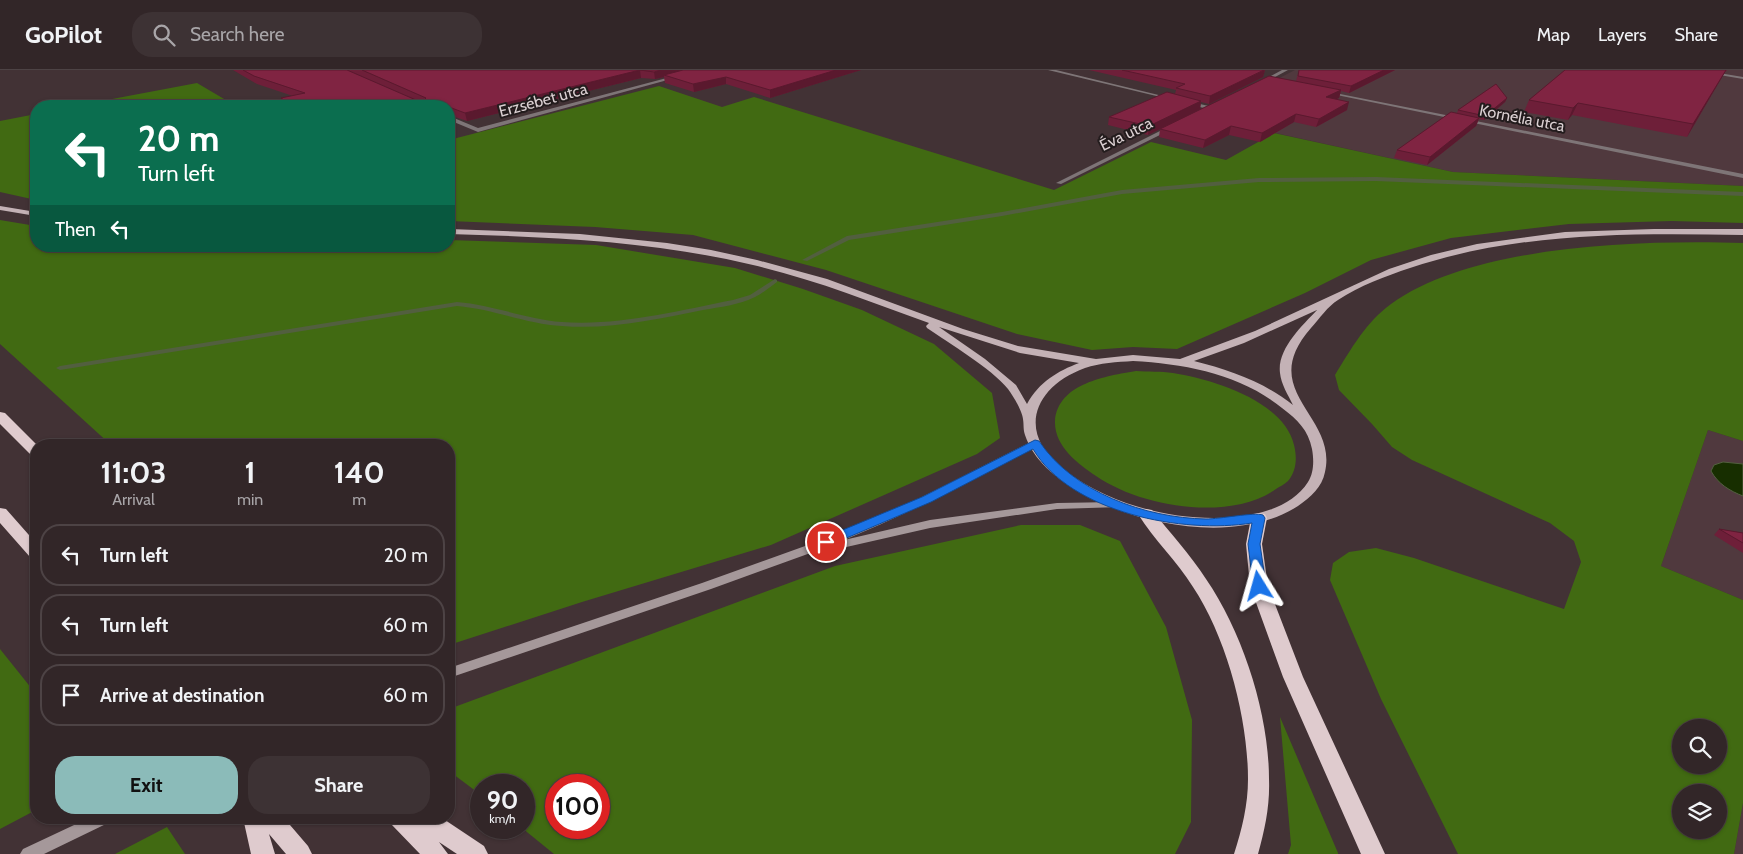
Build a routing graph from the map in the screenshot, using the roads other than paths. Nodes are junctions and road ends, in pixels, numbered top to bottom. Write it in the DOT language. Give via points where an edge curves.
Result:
graph roads {
  1 [pos="702,70"];
  2 [pos="1050,70"];
  3 [pos="1286,70"];
  4 [pos="1692,70"];
  5 [pos="1743,78"];
  6 [pos="1267,80"];
  7 [pos="1277,82"];
  8 [pos="1259,84"];
  9 [pos="1316,90"];
  10 [pos="1219,104"];
  11 [pos="1211,108"];
  12 [pos="1202,112"];
  13 [pos="455,120"];
  14 [pos="1175,125"];
  15 [pos="1743,176"];
  16 [pos="1059,183"];
  17 [pos="0,208"];
  18 [pos="30,213"];
  19 [pos="455,232"];
  20 [pos="1743,232"];
  21 [pos="1333,299"];
  22 [pos="919,318"];
  23 [pos="1097,362"];
  24 [pos="1180,362"];
  25 [pos="0,416"];
  26 [pos="1029,416"];
  27 [pos="1307,425"];
  28 [pos="1035,443"];
  29 [pos="30,446"];
  30 [pos="1116,505"];
  31 [pos="0,513"];
  32 [pos="1146,514"];
  33 [pos="1259,518"];
  34 [pos="30,546"];
  35 [pos="792,556"];
  36 [pos="455,671"];
  37 [pos="90,824"];
  38 [pos="256,824"];
  39 [pos="275,824"];
  40 [pos="406,824"];
  41 [pos="433,824"];
  42 [pos="30,853"];
  43 [pos="264,854"];
  44 [pos="300,854"];
  45 [pos="436,854"];
  46 [pos="476,854"];
  47 [pos="1246,854"];
  48 [pos="1372,854"];
  1 -- 13 [label="street, Erzsébet utca" via="478,130"];
  2 -- 11 [label="street"];
  3 -- 6 [label="street"];
  4 -- 5 [label="street"];
  6 -- 7 [label="street"];
  6 -- 8 [label="street"];
  9 -- 15 [label="street, Kornélia utca"];
  10 -- 11 [label="street"];
  11 -- 12 [label="street"];
  14 -- 16 [label="street, Éva utca"];
  17 -- 18 [label="main road"];
  19 -- 22 [label="main road" via="536,232 702,252 798,274"];
  20 -- 21 [label="main road" via="1560,235 1491,245 1392,271"];
  21 -- 24 [label="main road" via="1246,340"];
  21 -- 27 [label="main road" via="1300,336 1285,368 1288,383"];
  22 -- 23 [label="main road" via="1015,349"];
  22 -- 26 [label="main road" via="1012,387"];
  23 -- 24 [label="main road" via="1129,358"];
  23 -- 26 [label="main road" via="1071,370 1049,382 1035,398"];
  24 -- 27 [label="main road" via="1223,372 1254,384 1288,405"];
  25 -- 29 [label="highway"];
  26 -- 28 [label="main road"];
  27 -- 33 [label="main road" via="1320,449 1320,473 1314,485 1293,504"];
  28 -- 30 [label="main road" via="1064,477"];
  28 -- 35 [label="street" via="926,500"];
  30 -- 32 [label="main road"];
  30 -- 35 [label="street" via="1057,506 930,524"];
  31 -- 34 [label="highway"];
  32 -- 33 [label="main road" via="1205,523"];
  32 -- 47 [label="highway" via="1200,584 1222,623 1242,680 1255,728 1259,781 1256,820"];
  33 -- 48 [label="highway" via="1254,544 1259,586 1293,677"];
  35 -- 36 [label="street"];
  37 -- 42 [label="street"];
  38 -- 43 [label="highway"];
  39 -- 44 [label="highway"];
  40 -- 45 [label="highway"];
  41 -- 46 [label="highway"];
}
